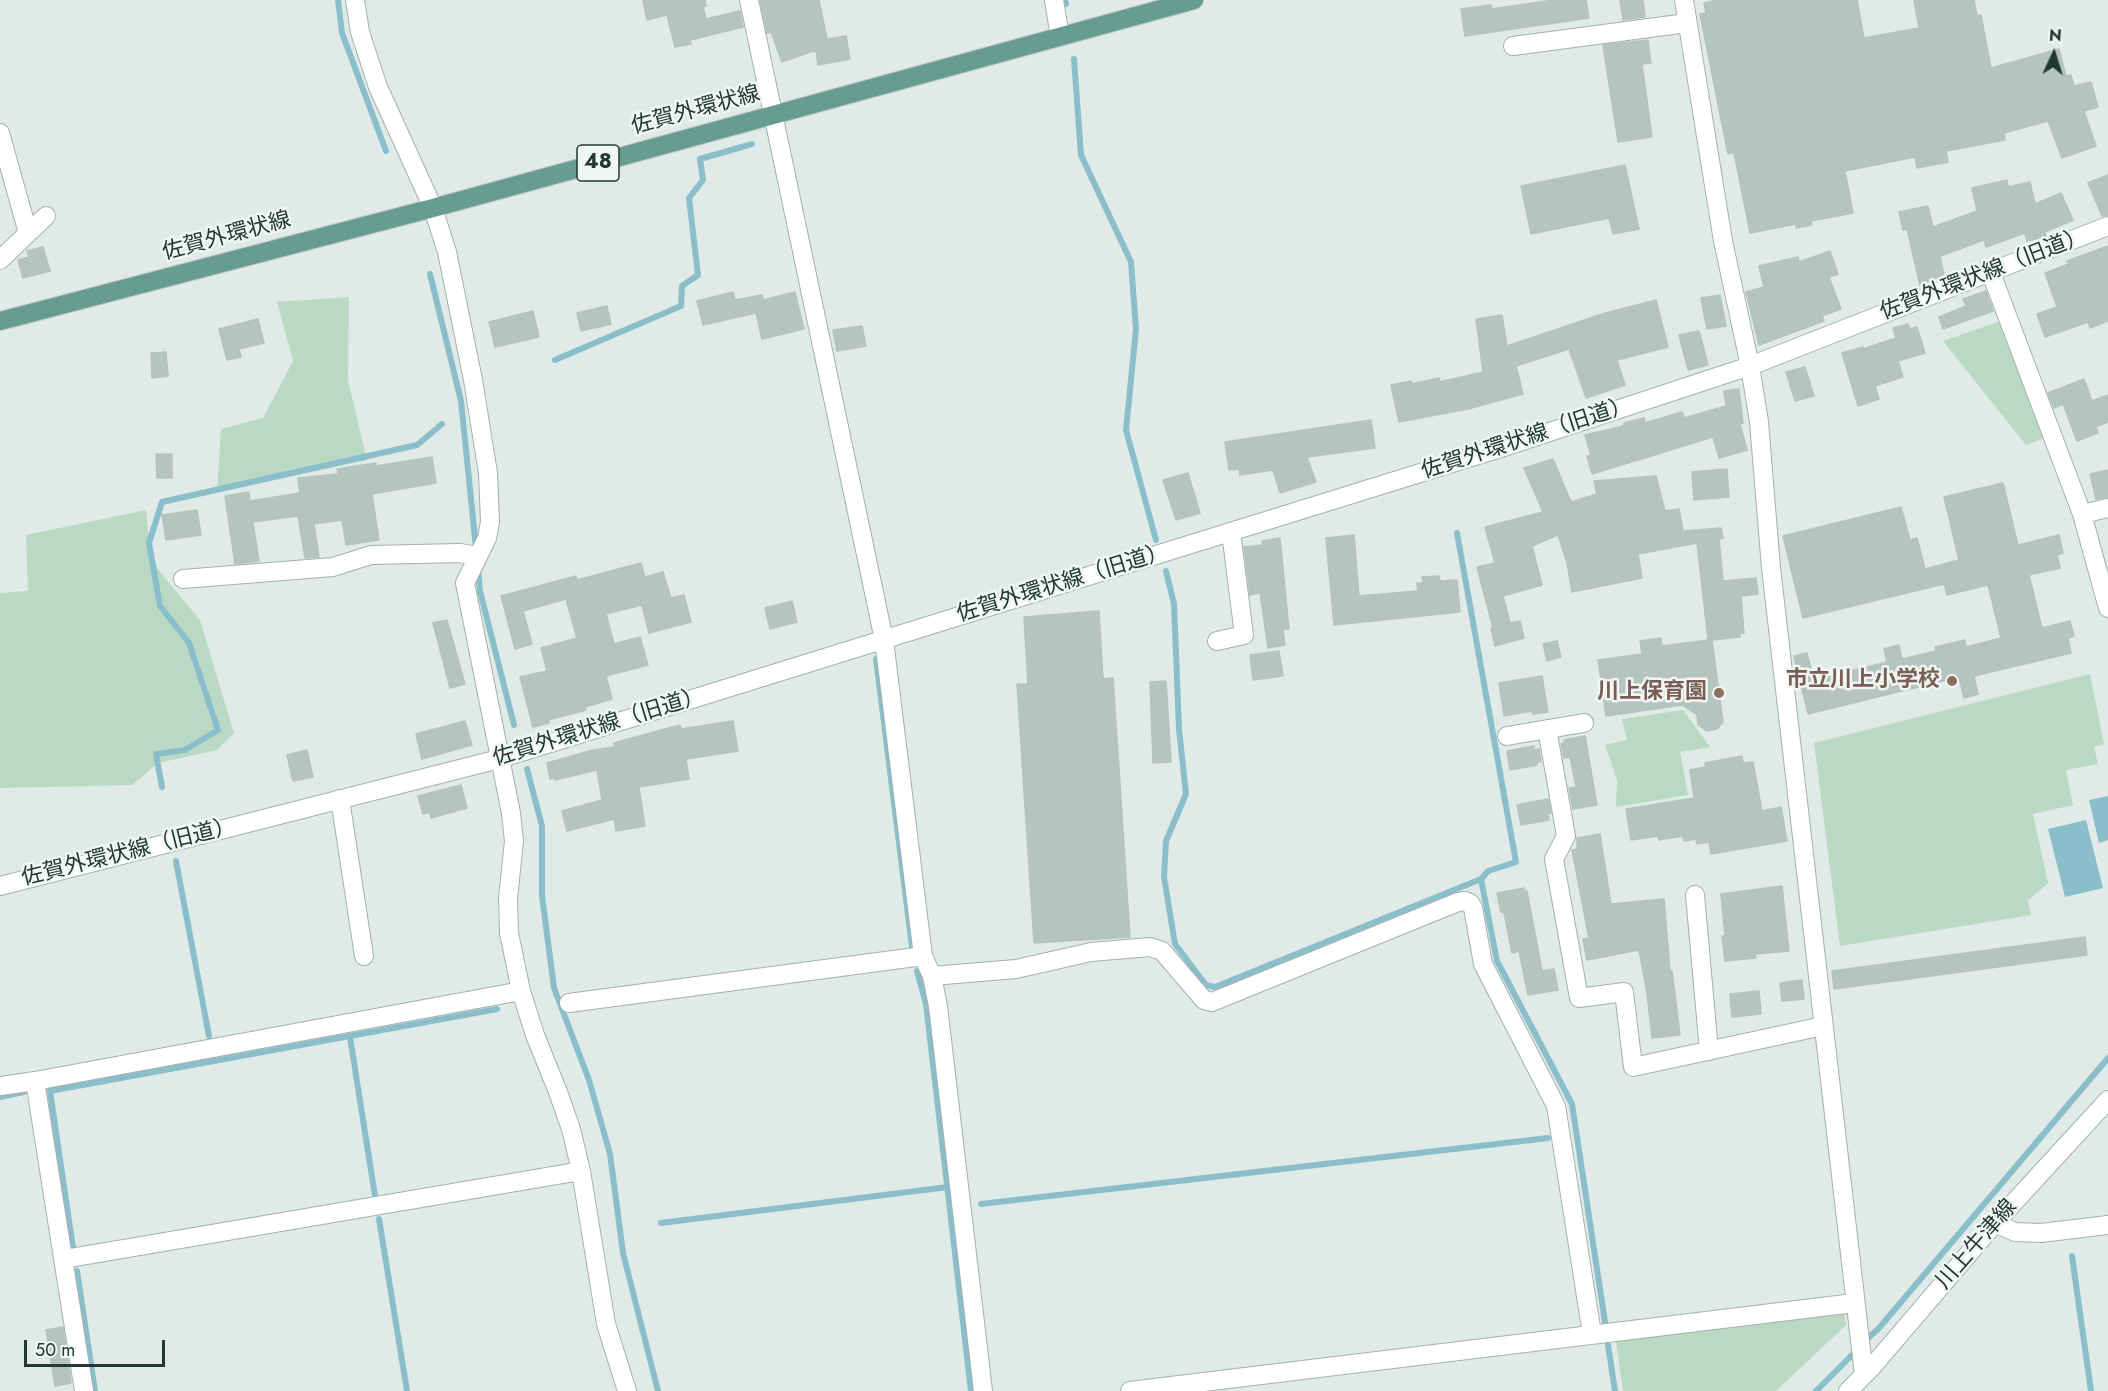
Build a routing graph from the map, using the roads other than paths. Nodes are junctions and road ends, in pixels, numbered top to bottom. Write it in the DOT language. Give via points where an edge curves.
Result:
graph roads {
  1 [pos="355,0"];
  2 [pos="748,0"];
  3 [pos="1054,0"];
  4 [pos="1194,0"];
  5 [pos="1684,0"];
  6 [pos="1687,23"];
  7 [pos="1060,37"];
  8 [pos="1512,46"];
  9 [pos="772,115"];
  10 [pos="0,133"];
  11 [pos="433,208"];
  12 [pos="46,216"];
  13 [pos="2108,226"];
  14 [pos="28,233"];
  15 [pos="0,260"];
  16 [pos="1991,273"];
  17 [pos="0,321"];
  18 [pos="1750,366"];
  19 [pos="2108,508"];
  20 [pos="2082,514"];
  21 [pos="1231,532"];
  22 [pos="469,555"];
  23 [pos="183,579"];
  24 [pos="2106,596"];
  25 [pos="884,640"];
  26 [pos="1217,641"];
  27 [pos="1584,723"];
  28 [pos="1547,729"];
  29 [pos="1507,736"];
  30 [pos="499,759"];
  31 [pos="340,799"];
  32 [pos="0,886"];
  33 [pos="1695,895"];
  34 [pos="364,956"];
  35 [pos="923,956"];
  36 [pos="932,976"];
  37 [pos="521,992"];
  38 [pos="569,1003"];
  39 [pos="1823,1026"];
  40 [pos="1709,1051"];
  41 [pos="35,1081"];
  42 [pos="0,1086"];
  43 [pos="2108,1100"];
  44 [pos="581,1171"];
  45 [pos="1995,1223"];
  46 [pos="2108,1225"];
  47 [pos="64,1259"];
  48 [pos="1854,1303"];
  49 [pos="1592,1334"];
  50 [pos="1865,1383"];
  51 [pos="84,1391"];
  52 [pos="627,1391"];
  53 [pos="983,1391"];
  54 [pos="1130,1391"];
  55 [pos="1848,1391"];
  1 -- 11 [label="street" via="360,32 378,87"];
  2 -- 9 [label="street"];
  3 -- 7 [label="street"];
  4 -- 7 [label="main road, 佐賀外環状線 / 48"];
  5 -- 6 [label="street"];
  6 -- 8 [label="street"];
  6 -- 18 [label="street" via="1723,241"];
  7 -- 9 [label="main road, 佐賀外環状線 / 48"];
  9 -- 11 [label="main road, 佐賀外環状線 / 48"];
  9 -- 25 [label="street"];
  10 -- 14 [label="street"];
  11 -- 17 [label="main road, 佐賀外環状線 / 48"];
  11 -- 22 [label="street" via="447,252 488,473 487,538"];
  12 -- 14 [label="street"];
  13 -- 16 [label="street, 佐賀外環状線（旧道）"];
  14 -- 15 [label="street"];
  16 -- 18 [label="street, 佐賀外環状線（旧道）"];
  16 -- 20 [label="street"];
  18 -- 21 [label="street, 佐賀外環状線（旧道）" via="1576,425"];
  18 -- 39 [label="street"];
  19 -- 20 [label="street"];
  20 -- 24 [label="street"];
  21 -- 25 [label="street, 佐賀外環状線（旧道）"];
  21 -- 26 [label="street" via="1244,635"];
  22 -- 23 [label="street" via="371,555 333,567"];
  22 -- 30 [label="street" via="465,583"];
  25 -- 30 [label="street, 佐賀外環状線（旧道）"];
  25 -- 35 [label="street"];
  27 -- 28 [label="street"];
  28 -- 29 [label="street"];
  28 -- 40 [label="street" via="1566,836 1554,859 1579,998 1624,992 1633,1067"];
  30 -- 31 [label="street, 佐賀外環状線（旧道）"];
  30 -- 37 [label="street" via="514,841 509,933"];
  31 -- 32 [label="street, 佐賀外環状線（旧道）"];
  31 -- 34 [label="street"];
  33 -- 40 [label="street"];
  35 -- 36 [label="street"];
  35 -- 38 [label="street"];
  36 -- 49 [label="street" via="1016,969 1090,952 1150,947 1162,951 1204,1000 1212,1002 1458,902 1470,903 1483,964 1556,1106"];
  36 -- 53 [label="street"];
  37 -- 41 [label="street"];
  37 -- 44 [label="street" via="571,1129"];
  39 -- 40 [label="street"];
  39 -- 48 [label="street"];
  41 -- 42 [label="street"];
  41 -- 47 [label="street"];
  43 -- 45 [label="street, 川上牛津線"];
  44 -- 47 [label="street"];
  44 -- 52 [label="street" via="606,1324"];
  45 -- 46 [label="street" via="2015,1232 2041,1233"];
  45 -- 50 [label="street, 川上牛津線"];
  47 -- 51 [label="street"];
  48 -- 49 [label="street"];
  48 -- 50 [label="street"];
  49 -- 54 [label="street"];
  50 -- 55 [label="street, 川上牛津線"];
}
